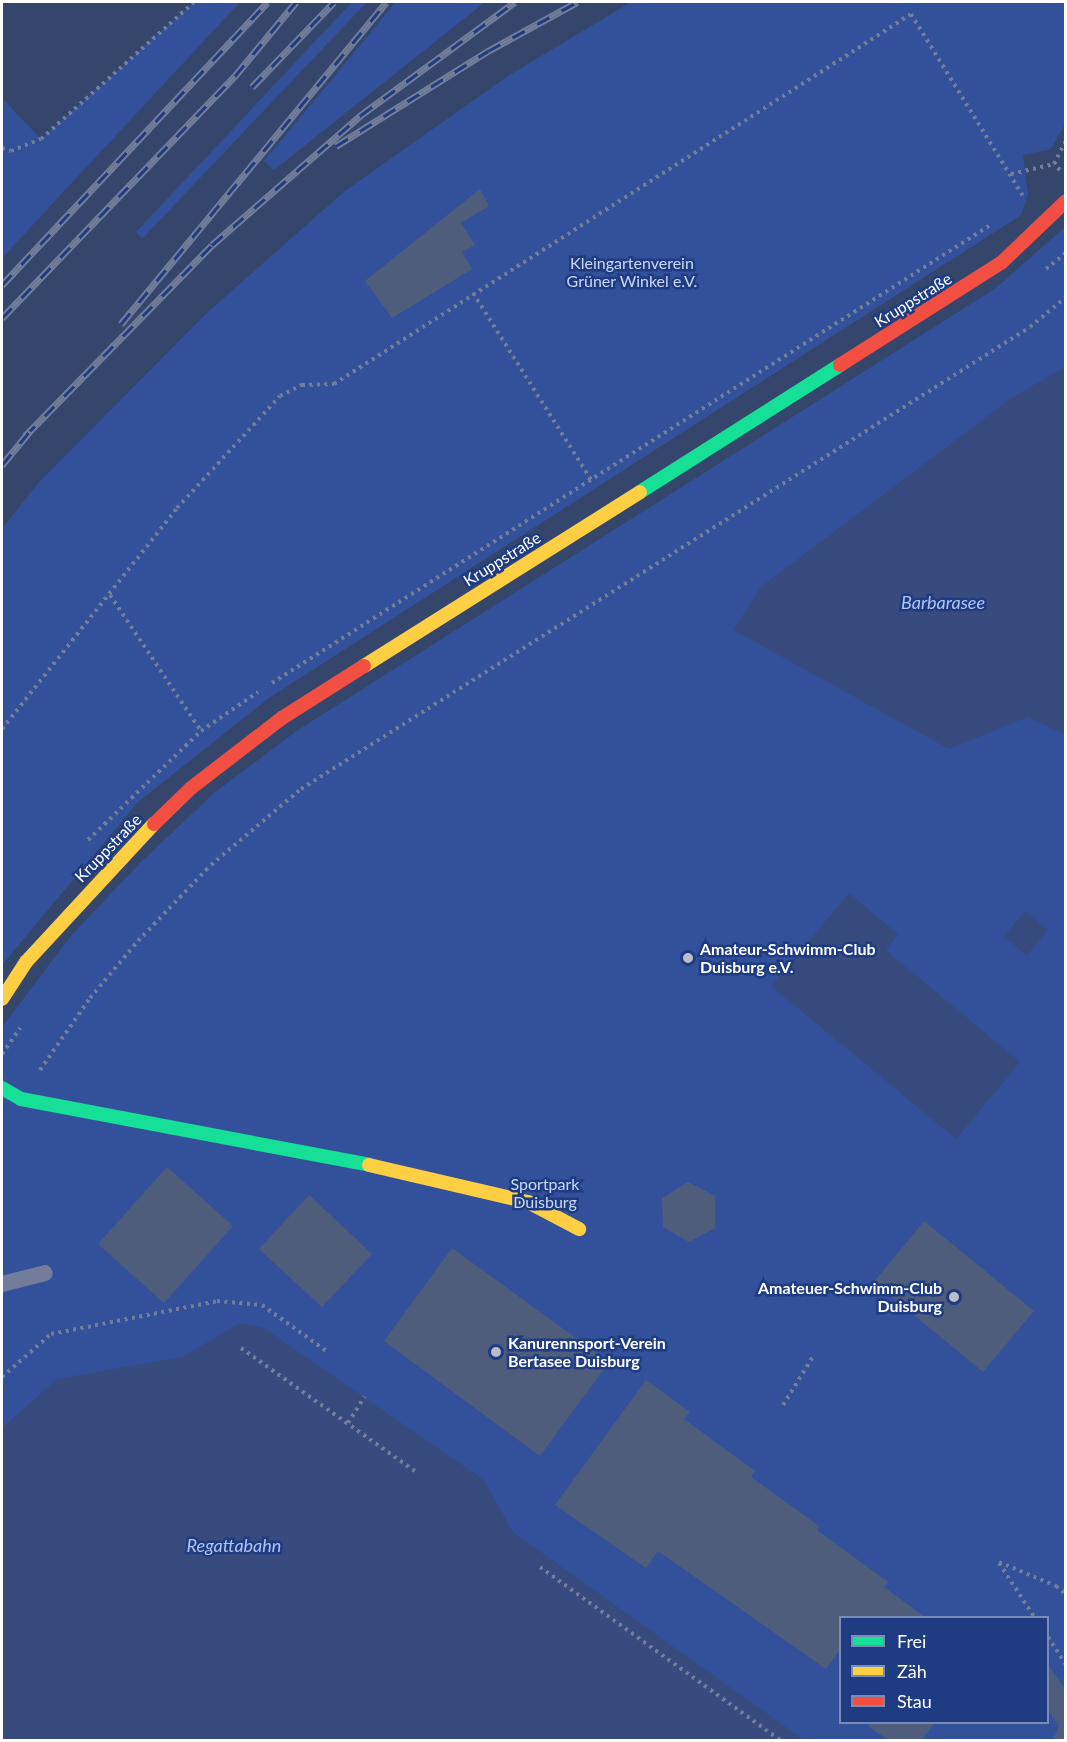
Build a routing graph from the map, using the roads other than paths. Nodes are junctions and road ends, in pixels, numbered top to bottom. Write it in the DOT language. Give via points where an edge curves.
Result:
graph roads {
  1 [pos="1065,201"];
  2 [pos="2,999"];
  3 [pos="2,1088"];
  4 [pos="579,1229"];
  5 [pos="45,1273"];
  6 [pos="2,1284"];
  1 -- 2 [label="street, Kruppstraße" via="1001,263 282,718 191,788 105,872 26,963"];
  3 -- 4 [label="street" via="21,1099 325,1154 528,1202"];
  5 -- 6 [label="lane"];
}
